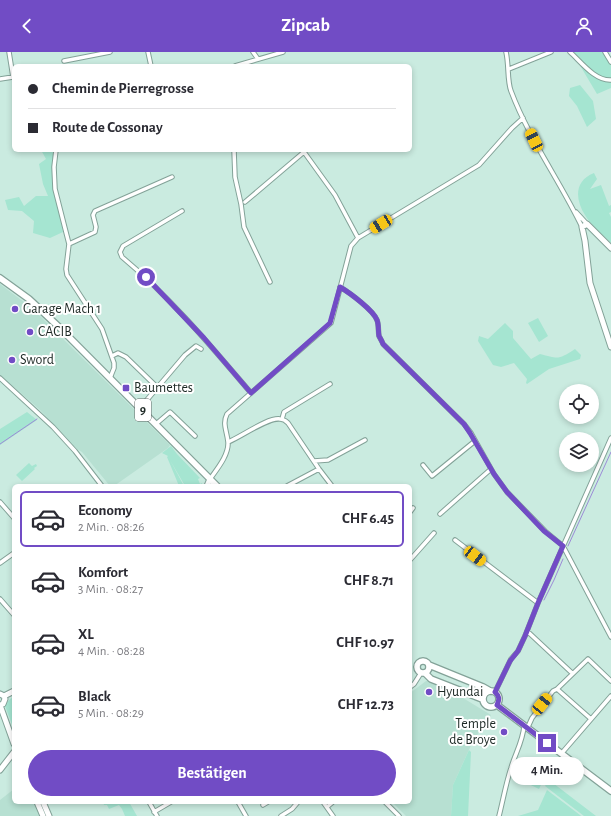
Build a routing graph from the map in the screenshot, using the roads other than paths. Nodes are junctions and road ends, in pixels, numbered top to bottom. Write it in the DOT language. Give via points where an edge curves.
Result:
graph roads {
  1 [pos="9,52"];
  2 [pos="110,52"];
  3 [pos="148,52"];
  4 [pos="253,52"];
  5 [pos="283,52"];
  6 [pos="506,52"];
  7 [pos="551,52"];
  8 [pos="570,52"];
  9 [pos="604,52"];
  10 [pos="258,59"];
  11 [pos="64,62"];
  12 [pos="611,62"];
  13 [pos="151,64"];
  14 [pos="242,64"];
  15 [pos="509,69"];
  16 [pos="12,71"];
  17 [pos="12,77"];
  18 [pos="0,79"];
  19 [pos="611,80"];
  20 [pos="523,118"];
  21 [pos="56,152"];
  22 [pos="234,152"];
  23 [pos="172,177"];
  24 [pos="245,202"];
  25 [pos="574,210"];
  26 [pos="182,212"];
  27 [pos="587,224"];
  28 [pos="582,227"];
  29 [pos="358,238"];
  30 [pos="69,244"];
  31 [pos="611,248"];
  32 [pos="0,278"];
  33 [pos="270,282"];
  34 [pos="340,287"];
  35 [pos="611,347"];
  36 [pos="201,349"];
  37 [pos="112,356"];
  38 [pos="0,378"];
  39 [pos="110,378"];
  40 [pos="330,384"];
  41 [pos="158,388"];
  42 [pos="251,393"];
  43 [pos="140,408"];
  44 [pos="282,419"];
  45 [pos="156,424"];
  46 [pos="195,436"];
  47 [pos="611,439"];
  48 [pos="365,440"];
  49 [pos="475,441"];
  50 [pos="228,442"];
  51 [pos="314,461"];
  52 [pos="424,465"];
  53 [pos="491,469"];
  54 [pos="319,470"];
  55 [pos="210,479"];
  56 [pos="100,484"];
  57 [pos="208,484"];
  58 [pos="215,484"];
  59 [pos="290,484"];
  60 [pos="330,484"];
  61 [pos="0,502"];
  62 [pos="440,514"];
  63 [pos="12,516"];
  64 [pos="434,533"];
  65 [pos="454,540"];
  66 [pos="563,546"];
  67 [pos="12,554"];
  68 [pos="412,558"];
  69 [pos="0,563"];
  70 [pos="0,599"];
  71 [pos="538,603"];
  72 [pos="12,614"];
  73 [pos="527,631"];
  74 [pos="611,637"];
  75 [pos="412,662"];
  76 [pos="417,664"];
  77 [pos="429,664"];
  78 [pos="423,673"];
  79 [pos="572,673"];
  80 [pos="611,681"];
  81 [pos="412,686"];
  82 [pos="558,689"];
  83 [pos="12,692"];
  84 [pos="493,692"];
  85 [pos="2,695"];
  86 [pos="611,696"];
  87 [pos="482,699"];
  88 [pos="0,705"];
  89 [pos="497,705"];
  90 [pos="591,719"];
  91 [pos="528,729"];
  92 [pos="523,737"];
  93 [pos="12,738"];
  94 [pos="561,754"];
  95 [pos="12,755"];
  96 [pos="0,770"];
  97 [pos="611,791"];
  98 [pos="40,804"];
  99 [pos="41,804"];
  100 [pos="149,804"];
  101 [pos="168,804"];
  102 [pos="239,804"];
  103 [pos="266,804"];
  104 [pos="296,804"];
  105 [pos="325,804"];
  106 [pos="331,804"];
  107 [pos="387,804"];
  108 [pos="263,806"];
  109 [pos="327,807"];
  110 [pos="154,812"];
  111 [pos="43,816"];
  112 [pos="49,816"];
  113 [pos="156,816"];
  114 [pos="246,816"];
  115 [pos="282,816"];
  116 [pos="333,816"];
  117 [pos="398,816"];
  118 [pos="499,816"];
  1 -- 16 [label="street"];
  2 -- 11 [label="street"];
  3 -- 13 [label="street"];
  4 -- 10 [label="street"];
  5 -- 10 [label="street"];
  6 -- 15 [label="street"];
  7 -- 15 [label="street"];
  8 -- 19 [label="street" via="592,73 604,80"];
  9 -- 12 [label="street"];
  10 -- 14 [label="street"];
  15 -- 20 [label="street" via="510,90"];
  17 -- 18 [label="street"];
  20 -- 25 [label="street"];
  20 -- 29 [label="street" via="478,165"];
  21 -- 30 [label="street" via="56,189"];
  22 -- 33 [label="street" via="235,177 244,227"];
  23 -- 30 [label="street" via="95,211 95,232"];
  24 -- 29 [label="street" via="304,152 335,195"];
  25 -- 27 [label="street"];
  25 -- 28 [label="street"];
  26 -- 42 [label="street" via="123,246 120,252 122,257 176,308"];
  27 -- 28 [label="street"];
  27 -- 31 [label="street"];
  28 -- 35 [label="street" via="590,283"];
  29 -- 34 [label="street" via="352,246"];
  30 -- 37 [label="street" via="67,275 102,329"];
  32 -- 39 [label="main road, 9" via="29,299"];
  34 -- 42 [label="street" via="330,323"];
  34 -- 49 [label="street" via="351,293 373,314 377,319 383,344 464,424"];
  36 -- 41 [label="street" via="196,346 190,350"];
  37 -- 39 [label="street" via="114,368"];
  37 -- 41 [label="street" via="118,353 126,357"];
  38 -- 56 [label="street" via="53,427"];
  39 -- 43 [label="main road, 9"];
  40 -- 44 [label="street" via="284,412"];
  41 -- 43 [label="street"];
  42 -- 50 [label="street" via="225,418"];
  43 -- 45 [label="main road, 9"];
  44 -- 50 [label="street" via="268,421"];
  44 -- 51 [label="street" via="288,423"];
  45 -- 46 [label="street" via="170,412"];
  45 -- 55 [label="main road, 9"];
  47 -- 66 [label="street"];
  48 -- 51 [label="street" via="328,460"];
  49 -- 52 [label="street" via="432,476"];
  49 -- 53 [label="street"];
  50 -- 55 [label="street" via="225,454"];
  51 -- 54 [label="street"];
  53 -- 62 [label="street"];
  53 -- 66 [label="street" via="524,511"];
  54 -- 59 [label="street"];
  54 -- 60 [label="street"];
  55 -- 57 [label="street"];
  55 -- 58 [label="main road, 9"];
  61 -- 63 [label="street"];
  64 -- 68 [label="street"];
  65 -- 71 [label="street"];
  66 -- 71 [label="street"];
  66 -- 74 [label="street"];
  67 -- 69 [label="street"];
  70 -- 72 [label="street"];
  71 -- 73 [label="street"];
  73 -- 79 [label="street"];
  73 -- 84 [label="street"];
  75 -- 76 [label="main road"];
  76 -- 77 [label="main road" via="423,661"];
  76 -- 78 [label="main road" via="416,668"];
  77 -- 78 [label="main road" via="429,670"];
  77 -- 84 [label="main road"];
  78 -- 81 [label="street"];
  78 -- 87 [label="main road" via="431,679"];
  79 -- 80 [label="street" via="588,659"];
  79 -- 82 [label="street"];
  82 -- 90 [label="street"];
  82 -- 91 [label="street" via="553,690 542,704"];
  83 -- 85 [label="street"];
  84 -- 87 [label="main road" via="484,694"];
  84 -- 89 [label="main road" via="498,696"];
  85 -- 88 [label="street" via="5,701"];
  86 -- 90 [label="street"];
  87 -- 89 [label="main road" via="488,708"];
  88 -- 93 [label="street"];
  89 -- 91 [label="main road"];
  90 -- 94 [label="street"];
  91 -- 92 [label="street"];
  91 -- 92 [label="street"];
  91 -- 94 [label="main road"];
  92 -- 118 [label="street" via="516,750"];
  94 -- 97 [label="main road"];
  95 -- 96 [label="street"];
  98 -- 111 [label="street"];
  99 -- 112 [label="street"];
  100 -- 110 [label="street"];
  101 -- 110 [label="street"];
  102 -- 114 [label="street"];
  103 -- 108 [label="street"];
  104 -- 115 [label="street"];
  105 -- 109 [label="street"];
  106 -- 109 [label="street"];
  107 -- 117 [label="street"];
  109 -- 116 [label="street"];
  110 -- 113 [label="street"];
}
